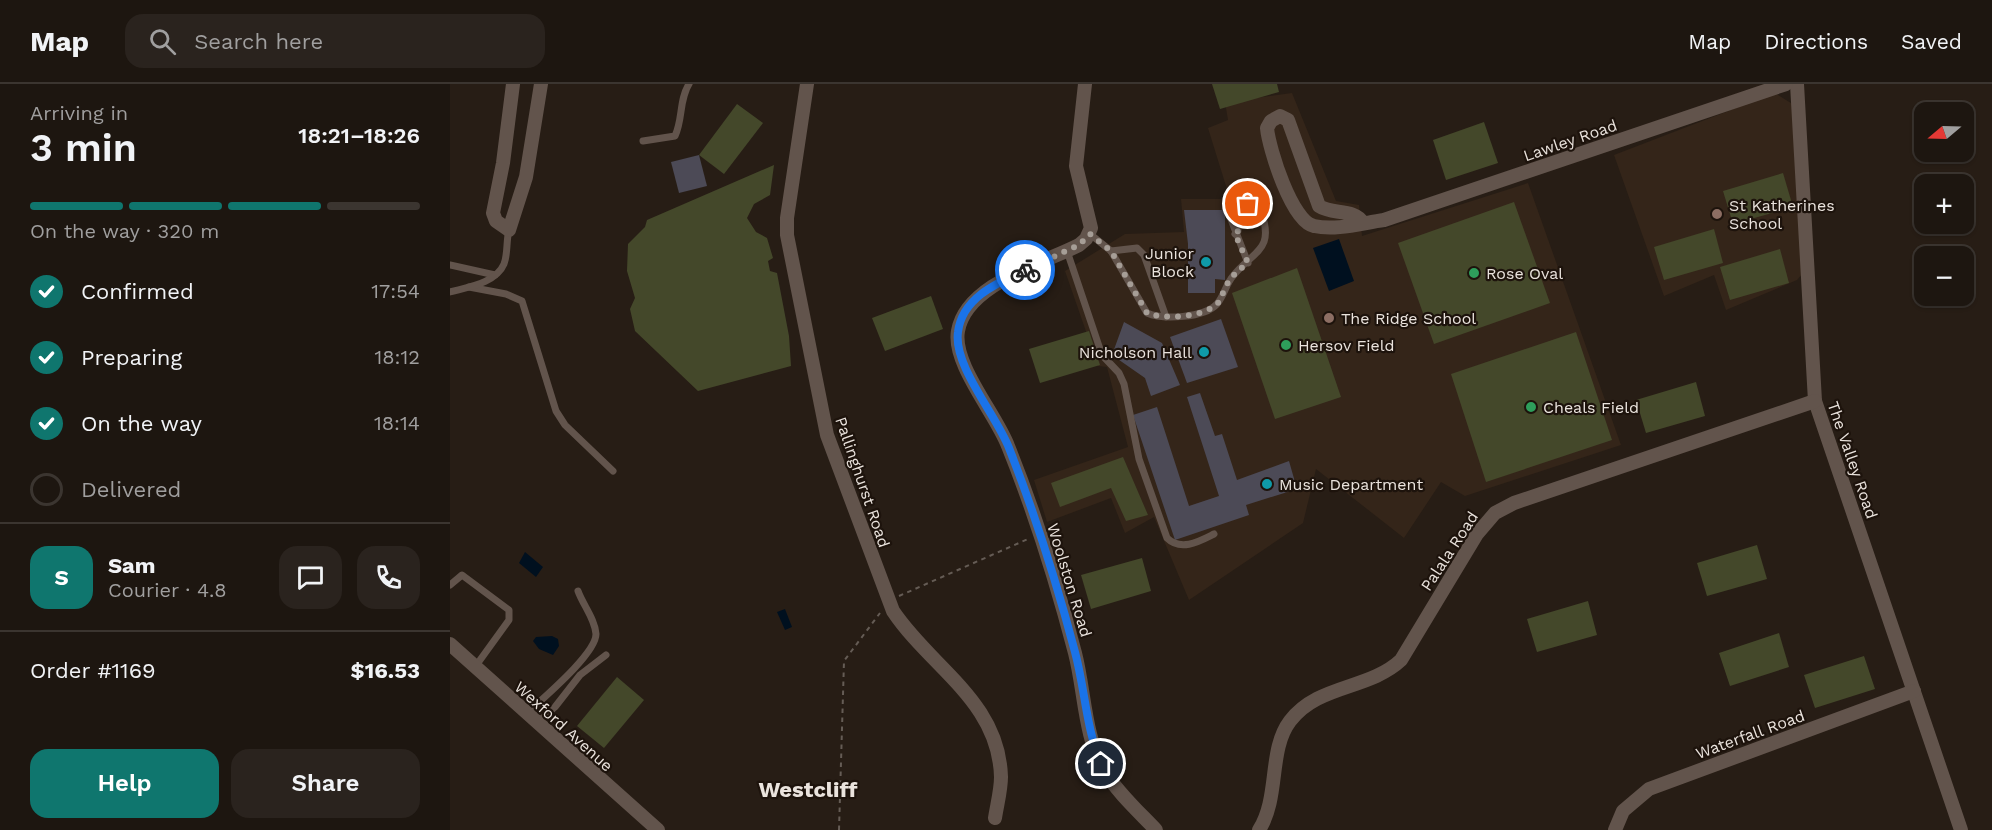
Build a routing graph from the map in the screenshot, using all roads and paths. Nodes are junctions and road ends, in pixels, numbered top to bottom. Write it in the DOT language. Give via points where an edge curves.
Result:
graph roads {
  1 [pos="513,84"];
  2 [pos="541,84"];
  3 [pos="689,84"];
  4 [pos="807,84"];
  5 [pos="1085,84"];
  6 [pos="1786,84"];
  7 [pos="1797,84"];
  8 [pos="643,141"];
  9 [pos="1248,204"];
  10 [pos="1262,211"];
  11 [pos="1230,217"];
  12 [pos="1363,223"];
  13 [pos="509,230"];
  14 [pos="1090,234"];
  15 [pos="1235,234"];
  16 [pos="1067,251"];
  17 [pos="1111,251"];
  18 [pos="1248,263"];
  19 [pos="450,265"];
  20 [pos="495,275"];
  21 [pos="469,287"];
  22 [pos="450,292"];
  23 [pos="1166,317"];
  24 [pos="1815,401"];
  25 [pos="613,471"];
  26 [pos="1039,534"];
  27 [pos="1214,534"];
  28 [pos="450,585"];
  29 [pos="578,591"];
  30 [pos="889,600"];
  31 [pos="450,644"];
  32 [pos="606,655"];
  33 [pos="475,667"];
  34 [pos="1914,691"];
  35 [pos="526,714"];
  36 [pos="537,723"];
  37 [pos="995,818"];
  38 [pos="658,830"];
  39 [pos="838,830"];
  40 [pos="1156,830"];
  41 [pos="1259,830"];
  42 [pos="1615,830"];
  43 [pos="1961,830"];
  1 -- 13 [label="street" via="493,213 496,221"];
  2 -- 13 [label="street" via="526,177"];
  3 -- 8 [label="lane" via="682,95 682,118 675,136"];
  4 -- 30 [label="street, Pallinghurst Road" via="787,218 787,243 827,435"];
  5 -- 14 [label="street" via="1076,166"];
  6 -- 12 [label="street, Lawley Road" via="1384,220"];
  7 -- 24 [label="street, The Valley Road"];
  9 -- 15 [label="lane" via="1239,213"];
  10 -- 18 [label="lane" via="1267,234"];
  11 -- 15 [label="lane"];
  12 -- 12 [label="street, Lawley Road" via="1317,227 1301,218 1286,191 1267,132 1271,121 1280,117 1288,120 1319,206 1354,215"];
  13 -- 20 [label="lane" via="504,263"];
  14 -- 16 [label="street, Woolston Road"];
  14 -- 17 [label="lane"];
  15 -- 18 [label="lane"];
  16 -- 26 [label="street, Woolston Road" via="986,290 968,309 957,341 962,358 1003,434"];
  16 -- 27 [label="lane" via="1102,356 1124,384 1139,459 1167,538 1174,544 1188,545"];
  17 -- 23 [label="lane" via="1147,313"];
  17 -- 23 [label="lane" via="1137,248 1144,255"];
  18 -- 23 [label="lane" via="1233,275 1214,307 1178,318"];
  19 -- 20 [label="lane"];
  20 -- 21 [label="lane"];
  21 -- 22 [label="lane"];
  21 -- 25 [label="lane" via="522,301 556,411 565,425"];
  24 -- 34 [label="street, The Valley Road"];
  24 -- 41 [label="street, Palala Road" via="1514,503 1495,513 1477,534 1401,660 1381,673 1315,699 1290,720 1281,737 1271,803"];
  26 -- 30 [label="path"];
  26 -- 40 [label="street, Woolston Road" via="1075,651 1098,757 1110,780"];
  28 -- 33 [label="lane" via="462,575 509,610 509,620"];
  29 -- 35 [label="lane" via="595,628 595,642 563,680"];
  30 -- 37 [label="street, Pallinghurst Road" via="903,625 962,685 986,718 1001,777"];
  30 -- 39 [label="path" via="844,661"];
  31 -- 33 [label="street, Wexford Avenue"];
  32 -- 36 [label="lane" via="580,675"];
  33 -- 35 [label="street, Wexford Avenue"];
  34 -- 42 [label="street, Waterfall Road" via="1648,789 1623,811"];
  34 -- 43 [label="street, The Valley Road"];
  35 -- 36 [label="street, Wexford Avenue"];
  36 -- 38 [label="street, Wexford Avenue"];
}
